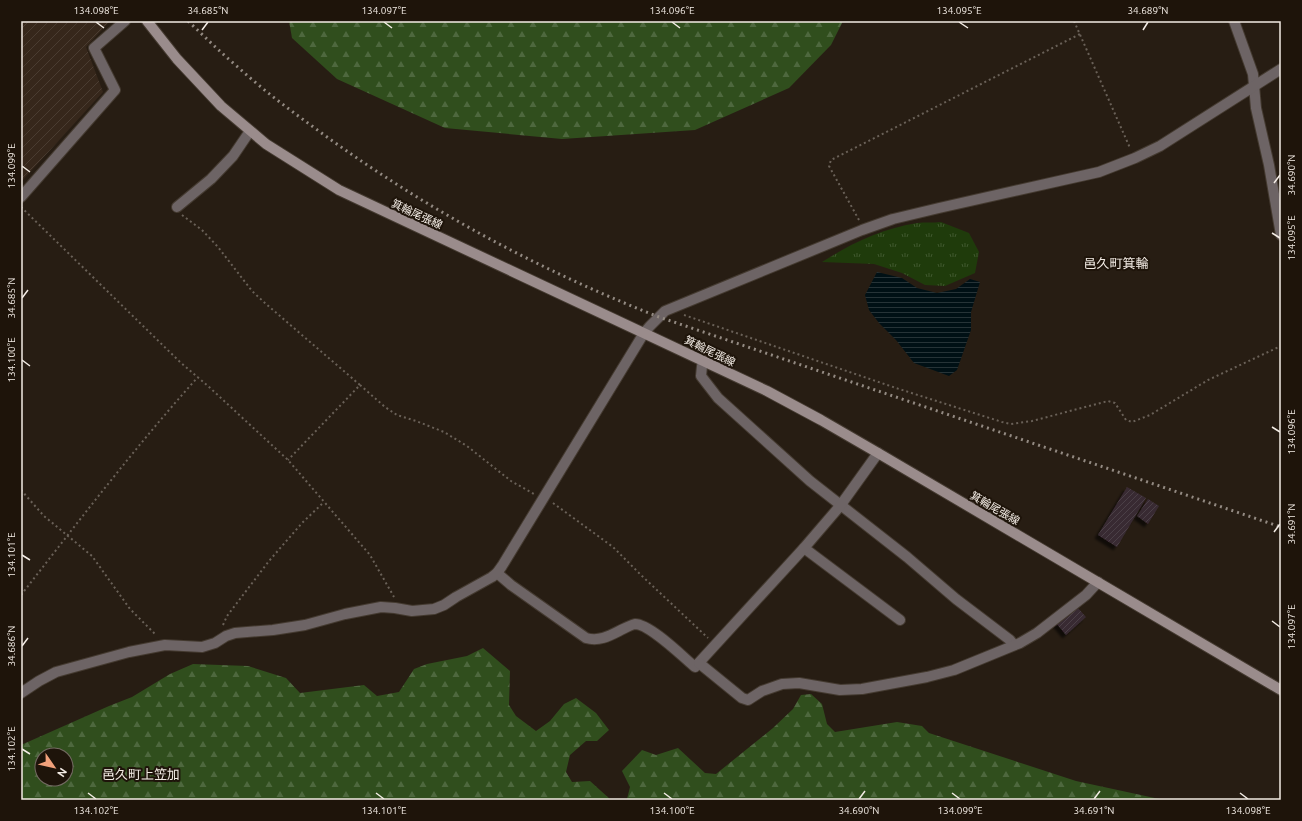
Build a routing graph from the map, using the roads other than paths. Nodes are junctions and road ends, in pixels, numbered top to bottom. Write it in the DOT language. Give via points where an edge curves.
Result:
graph roads {
  1 [pos="125,21"];
  2 [pos="147,21"];
  3 [pos="1234,21"];
  4 [pos="1281,69"];
  5 [pos="1255,85"];
  6 [pos="250,131"];
  7 [pos="21,197"];
  8 [pos="178,207"];
  9 [pos="1281,235"];
  10 [pos="644,333"];
  11 [pos="705,362"];
  12 [pos="878,453"];
  13 [pos="840,506"];
  14 [pos="804,548"];
  15 [pos="497,573"];
  16 [pos="1098,582"];
  17 [pos="900,620"];
  18 [pos="1014,645"];
  19 [pos="699,663"];
  20 [pos="1281,690"];
  21 [pos="21,693"];
  1 -- 7 [label="street" via="94,48 115,90"];
  2 -- 6 [label="main road, 箕輪尾張線" via="211,96"];
  3 -- 5 [label="street"];
  4 -- 5 [label="street"];
  5 -- 9 [label="street" via="1256,108"];
  5 -- 10 [label="street" via="1179,135 1135,158 1099,172 893,219 862,230 665,311"];
  6 -- 8 [label="street" via="234,156"];
  6 -- 10 [label="main road, 箕輪尾張線" via="339,190"];
  10 -- 11 [label="main road, 箕輪尾張線"];
  10 -- 15 [label="street"];
  11 -- 12 [label="main road, 箕輪尾張線" via="821,420"];
  11 -- 13 [label="street" via="701,376 718,398"];
  12 -- 13 [label="street"];
  12 -- 16 [label="main road, 箕輪尾張線"];
  13 -- 14 [label="street"];
  13 -- 18 [label="street"];
  14 -- 17 [label="street"];
  14 -- 19 [label="street"];
  15 -- 19 [label="street" via="586,638 603,639 635,624 645,627 663,639 695,667"];
  15 -- 21 [label="street" via="434,609 412,611 381,607 305,625 235,633 202,647 165,645 129,652 56,672"];
  16 -- 18 [label="street" via="1086,595 1037,633"];
  16 -- 20 [label="main road, 箕輪尾張線"];
  18 -- 19 [label="street" via="954,670 928,677 862,689 840,690 799,683 782,684 762,691 748,700 742,698"];
}
